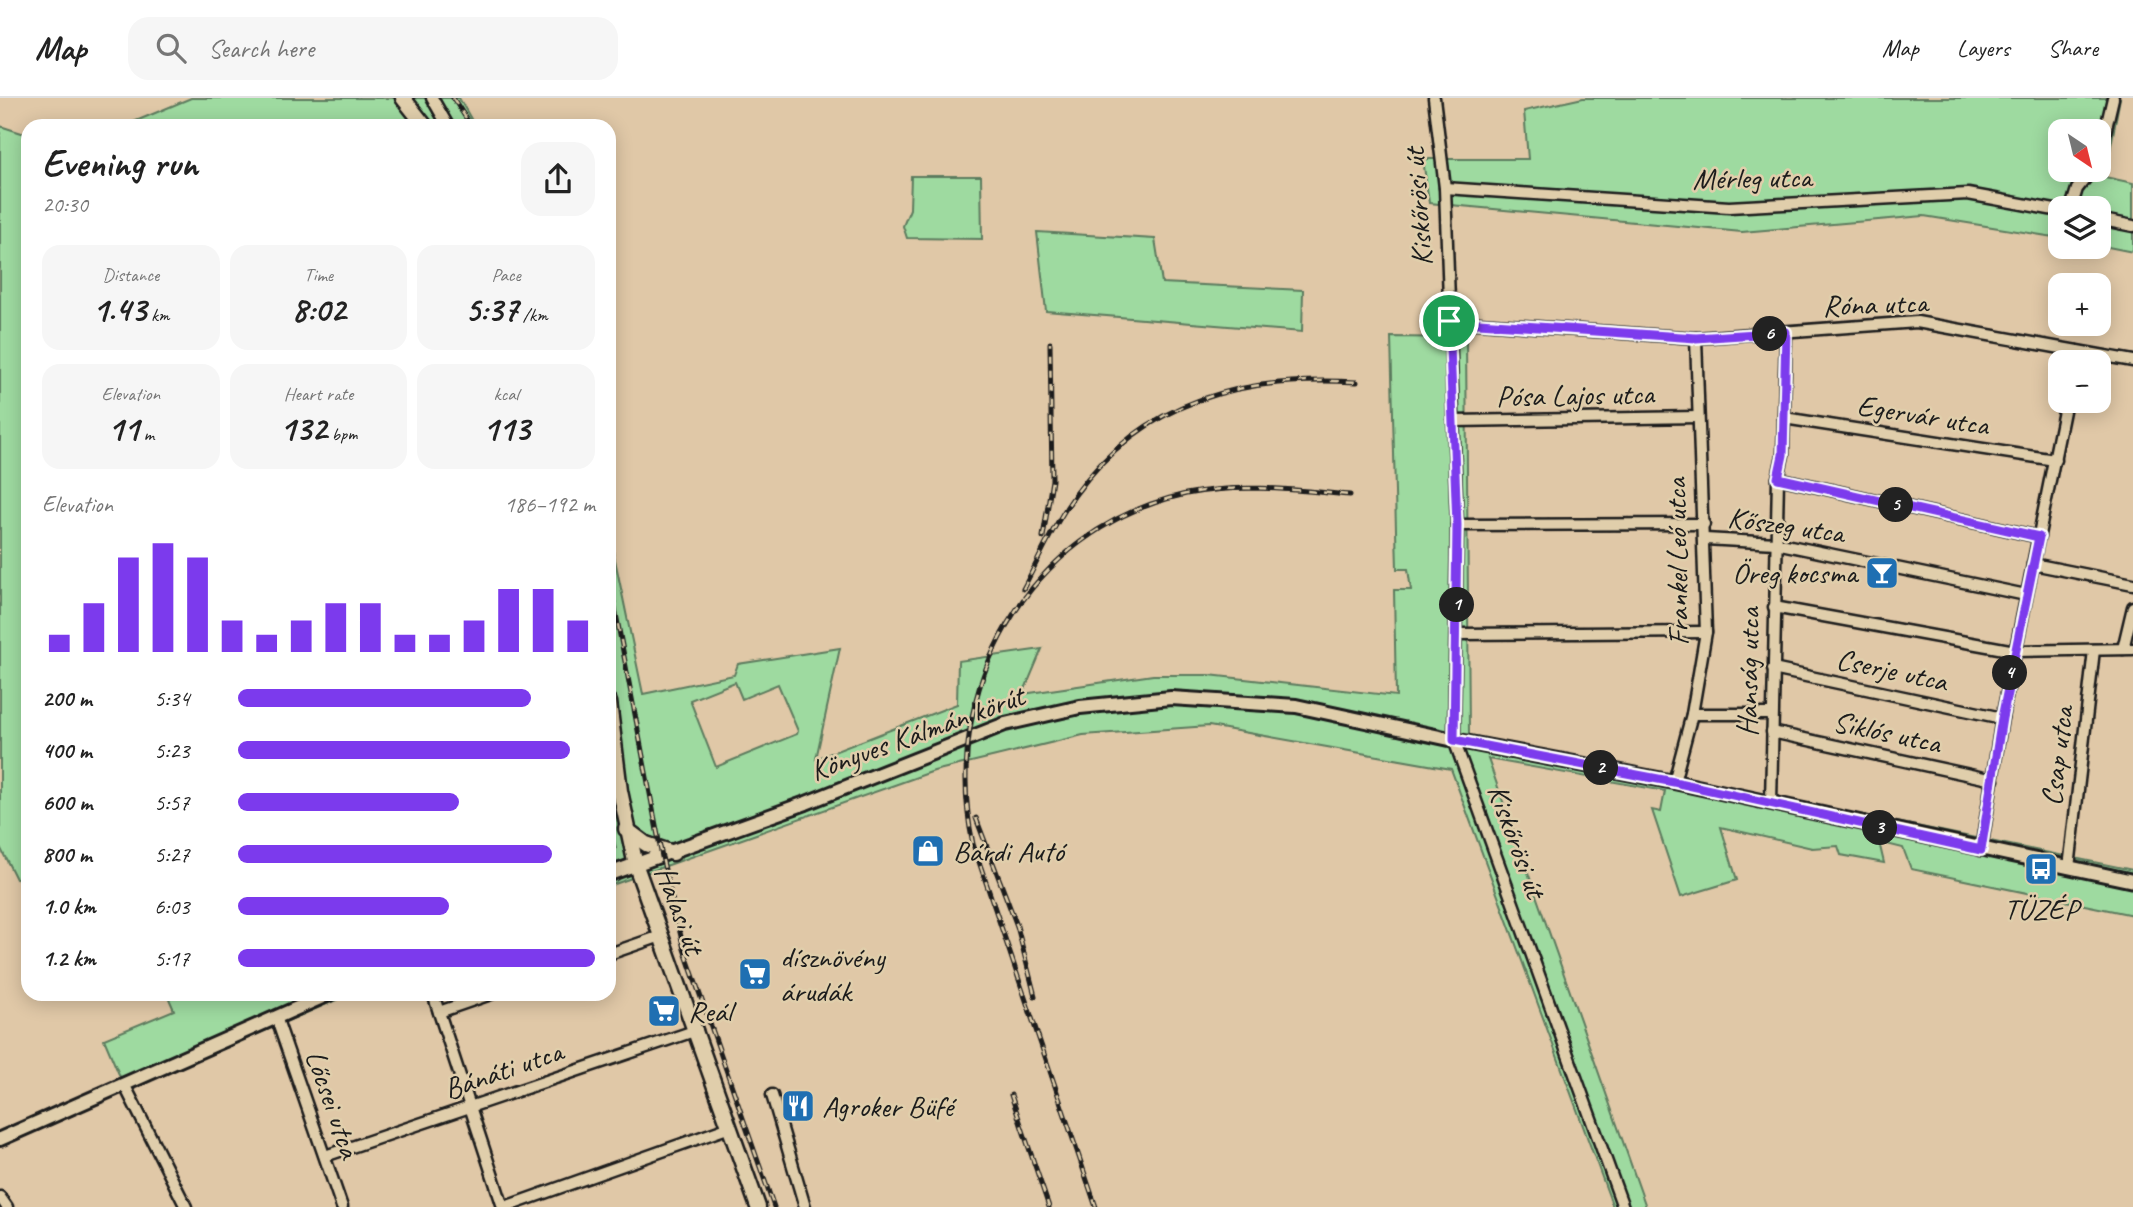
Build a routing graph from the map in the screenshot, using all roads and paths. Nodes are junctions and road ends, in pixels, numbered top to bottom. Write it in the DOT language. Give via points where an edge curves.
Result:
graph roads {
  1 [pos="402,98"];
  2 [pos="432,98"];
  3 [pos="1434,98"];
  4 [pos="2113,98"];
  5 [pos="419,119"];
  6 [pos="444,119"];
  7 [pos="2108,119"];
  8 [pos="1444,188"];
  9 [pos="2048,209"];
  10 [pos="2111,222"];
  11 [pos="2133,226"];
  12 [pos="1449,321"];
  13 [pos="1786,332"];
  14 [pos="1696,338"];
  15 [pos="2071,350"];
  16 [pos="2111,357"];
  17 [pos="2133,361"];
  18 [pos="2064,413"];
  19 [pos="1698,417"];
  20 [pos="1784,418"];
  21 [pos="1453,421"];
  22 [pos="2054,460"];
  23 [pos="1778,478"];
  24 [pos="1704,524"];
  25 [pos="1457,525"];
  26 [pos="2039,537"];
  27 [pos="1705,539"];
  28 [pos="1776,543"];
  29 [pos="2033,564"];
  30 [pos="2133,584"];
  31 [pos="2026,595"];
  32 [pos="1774,607"];
  33 [pos="2133,607"];
  34 [pos="1706,632"];
  35 [pos="1457,634"];
  36 [pos="2128,649"];
  37 [pos="2094,650"];
  38 [pos="2015,652"];
  39 [pos="1773,669"];
  40 [pos="1692,714"];
  41 [pos="1771,714"];
  42 [pos="2002,718"];
  43 [pos="1772,732"];
  44 [pos="1454,740"];
  45 [pos="616,758"];
  46 [pos="1993,780"];
  47 [pos="1674,782"];
  48 [pos="1771,803"];
  49 [pos="626,828"];
  50 [pos="1981,850"];
  51 [pos="673,853"];
  52 [pos="636,866"];
  53 [pos="2069,868"];
  54 [pos="616,872"];
  55 [pos="2133,881"];
  56 [pos="661,936"];
  57 [pos="616,952"];
  58 [pos="314,1001"];
  59 [pos="435,1001"];
  60 [pos="471,1001"];
  61 [pos="439,1012"];
  62 [pos="276,1017"];
  63 [pos="697,1030"];
  64 [pos="124,1084"];
  65 [pos="772,1096"];
  66 [pos="469,1108"];
  67 [pos="730,1127"];
  68 [pos="0,1139"];
  69 [pos="325,1156"];
  70 [pos="0,1197"];
  71 [pos="7,1207"];
  72 [pos="186,1207"];
  73 [pos="342,1207"];
  74 [pos="504,1207"];
  75 [pos="758,1207"];
  76 [pos="805,1207"];
  77 [pos="1623,1207"];
  1 -- 5 [label="main road"];
  2 -- 6 [label="street"];
  3 -- 8 [label="street, Kiskőrösi út"];
  4 -- 7 [label="street"];
  8 -- 9 [label="street, Mérleg utca" via="1729,207 1968,194"];
  8 -- 12 [label="street, Kiskőrösi út"];
  10 -- 11 [label="street"];
  12 -- 14 [label="street, Róna utca"];
  12 -- 21 [label="street, Kiskőrösi út"];
  13 -- 14 [label="street, Róna utca"];
  13 -- 15 [label="street, Róna utca" via="1917,322"];
  13 -- 20 [label="street, Hanság utca"];
  14 -- 19 [label="street, Frankel Leó utca"];
  16 -- 17 [label="street, Róna utca"];
  18 -- 22 [label="street"];
  19 -- 21 [label="street, Pósa Lajos utca"];
  19 -- 24 [label="street, Frankel Leó utca"];
  20 -- 22 [label="street, Egervár utca"];
  20 -- 23 [label="street, Hanság utca"];
  21 -- 25 [label="street, Kiskőrösi út"];
  22 -- 26 [label="street"];
  23 -- 26 [label="street"];
  23 -- 28 [label="street, Hanság utca"];
  24 -- 25 [label="street"];
  24 -- 27 [label="street, Frankel Leó utca"];
  25 -- 35 [label="street, Kiskőrösi út"];
  26 -- 29 [label="street"];
  27 -- 28 [label="street, Kőszeg utca"];
  27 -- 34 [label="street, Frankel Leó utca"];
  28 -- 31 [label="street, Kőszeg utca"];
  28 -- 32 [label="street, Hanság utca"];
  29 -- 30 [label="street"];
  29 -- 31 [label="street"];
  31 -- 38 [label="street"];
  32 -- 38 [label="street"];
  32 -- 39 [label="street, Hanság utca"];
  33 -- 36 [label="street"];
  34 -- 35 [label="street"];
  34 -- 40 [label="street, Frankel Leó utca"];
  35 -- 44 [label="street, Kiskőrösi út"];
  36 -- 37 [label="street"];
  37 -- 38 [label="street"];
  37 -- 53 [label="street, Csap utca"];
  38 -- 42 [label="street"];
  39 -- 41 [label="street, Hanság utca"];
  39 -- 42 [label="street, Cserje utca"];
  40 -- 41 [label="street"];
  40 -- 47 [label="street, Frankel Leó utca"];
  41 -- 43 [label="street, Hanság utca"];
  42 -- 46 [label="street"];
  43 -- 46 [label="street, Siklós utca"];
  43 -- 48 [label="street, Hanság utca"];
  44 -- 47 [label="street, Könyves Kálmán körút"];
  44 -- 51 [label="street, Könyves Kálmán körút" via="1296,706 1245,701 1171,698 1080,707 1004,724"];
  44 -- 77 [label="street, Kiskőrösi út"];
  45 -- 49 [label="main road, Halasi út"];
  46 -- 50 [label="street"];
  47 -- 48 [label="street, Könyves Kálmán körút"];
  48 -- 50 [label="street, Könyves Kálmán körút"];
  49 -- 51 [label="main road" via="646,844"];
  49 -- 52 [label="main road, Halasi út"];
  50 -- 53 [label="street, Könyves Kálmán körút"];
  51 -- 52 [label="street, Könyves Kálmán körút"];
  52 -- 54 [label="street, Könyves Kálmán körút"];
  52 -- 56 [label="main road, Halasi út"];
  53 -- 55 [label="street, Könyves Kálmán körút"];
  56 -- 57 [label="street"];
  56 -- 63 [label="main road, Halasi út"];
  58 -- 62 [label="street"];
  59 -- 61 [label="street"];
  60 -- 61 [label="street"];
  61 -- 66 [label="street"];
  62 -- 64 [label="street"];
  62 -- 69 [label="street, Lőcsei utca"];
  63 -- 66 [label="street, Bánáti utca"];
  63 -- 67 [label="main road, Halasi út"];
  64 -- 68 [label="street"];
  64 -- 72 [label="street"];
  65 -- 76 [label="street"];
  66 -- 69 [label="street, Bánáti utca"];
  66 -- 74 [label="street"];
  67 -- 74 [label="street"];
  67 -- 75 [label="main road, Halasi út"];
  69 -- 73 [label="street, Lőcsei utca"];
  70 -- 71 [label="street"];
}
